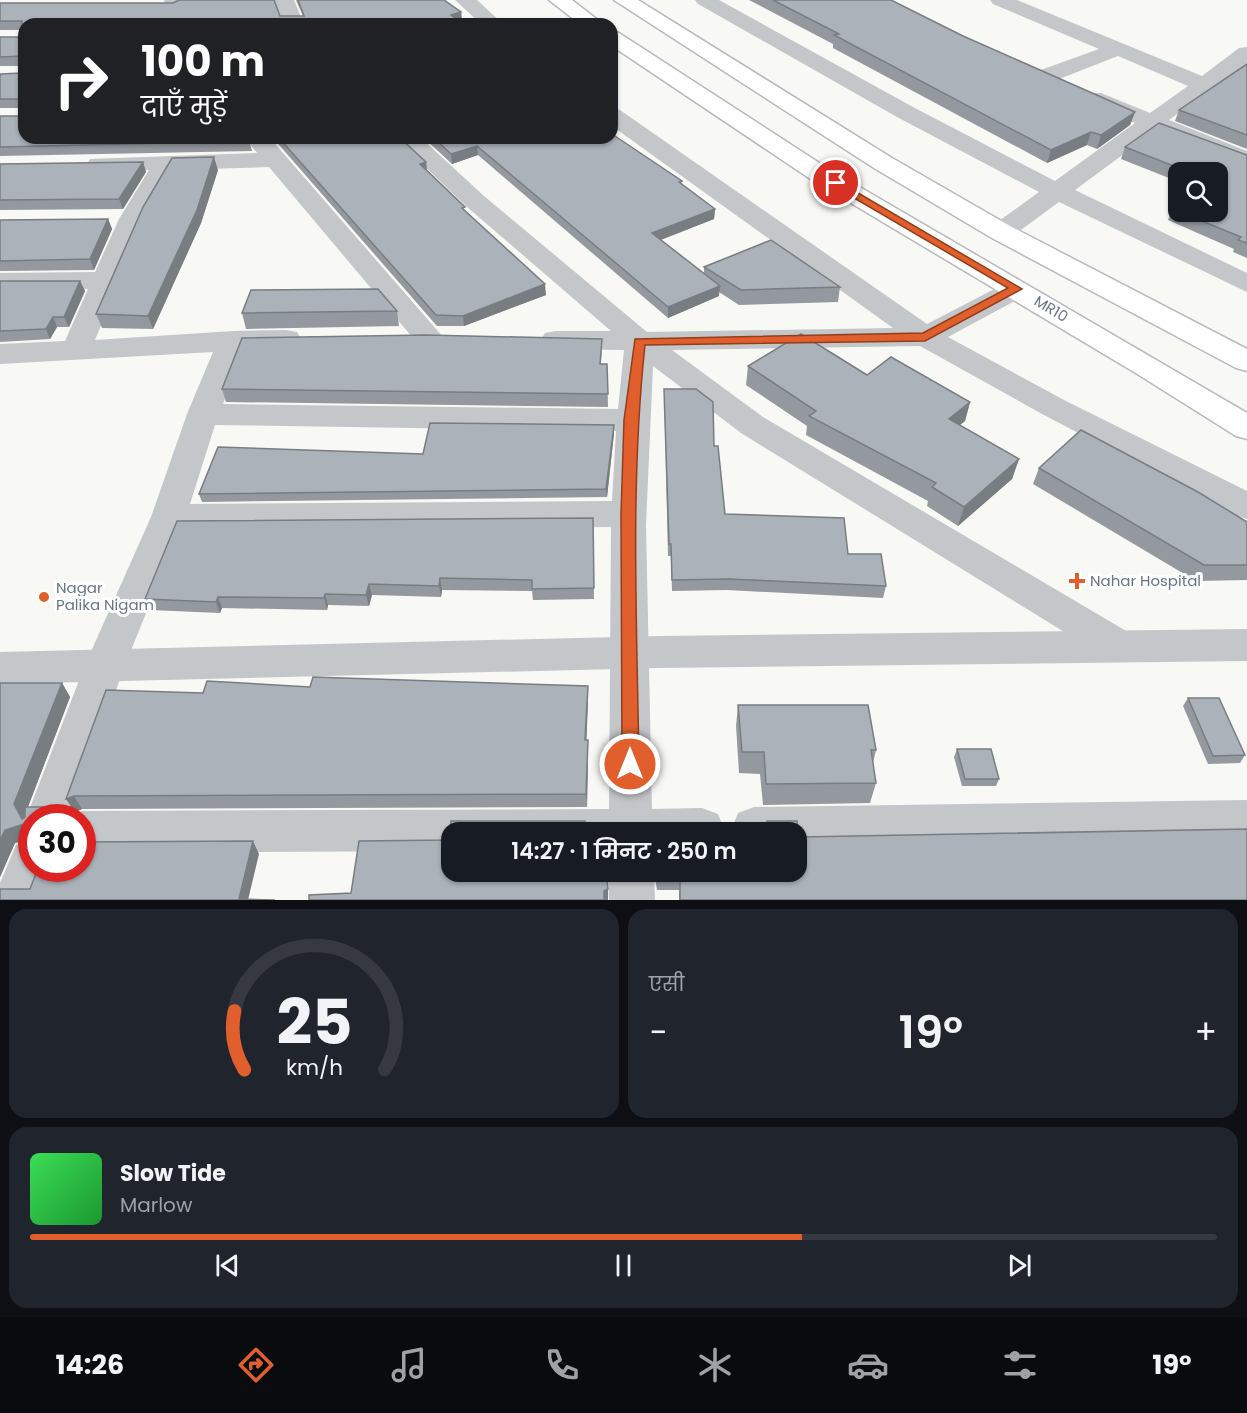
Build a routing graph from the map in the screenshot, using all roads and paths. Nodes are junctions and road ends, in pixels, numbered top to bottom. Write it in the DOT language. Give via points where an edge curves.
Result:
graph roads {
  1 [pos="284,0"];
  2 [pos="465,0"];
  3 [pos="559,0"];
  4 [pos="624,0"];
  5 [pos="705,0"];
  6 [pos="1000,0"];
  7 [pos="175,2"];
  8 [pos="152,4"];
  9 [pos="179,18"];
  10 [pos="292,18"];
  11 [pos="486,18"];
  12 [pos="584,18"];
  13 [pos="618,41"];
  14 [pos="1118,49"];
  15 [pos="1247,53"];
  16 [pos="1025,66"];
  17 [pos="1046,76"];
  18 [pos="1205,85"];
  19 [pos="618,119"];
  20 [pos="1153,123"];
  21 [pos="262,144"];
  22 [pos="413,144"];
  23 [pos="274,160"];
  24 [pos="1247,160"];
  25 [pos="166,163"];
  26 [pos="71,164"];
  27 [pos="1056,192"];
  28 [pos="1000,232"];
  29 [pos="108,280"];
  30 [pos="0,281"];
  31 [pos="1247,284"];
  32 [pos="1016,289"];
  33 [pos="925,337"];
  34 [pos="394,338"];
  35 [pos="313,339"];
  36 [pos="534,339"];
  37 [pos="233,340"];
  38 [pos="639,341"];
  39 [pos="76,349"];
  40 [pos="0,354"];
  41 [pos="1247,361"];
  42 [pos="203,414"];
  43 [pos="631,420"];
  44 [pos="1247,428"];
  45 [pos="1247,507"];
  46 [pos="628,514"];
  47 [pos="168,517"];
  48 [pos="1119,646"];
  49 [pos="1246,646"];
  50 [pos="630,652"];
  51 [pos="105,665"];
  52 [pos="0,668"];
  53 [pos="53,804"];
  54 [pos="1247,820"];
  55 [pos="631,822"];
  56 [pos="96,832"];
  57 [pos="807,838"];
  58 [pos="441,841"];
  59 [pos="23,882"];
  60 [pos="632,882"];
  61 [pos="16,900"];
  62 [pos="632,900"];
  1 -- 10 [label="street"];
  2 -- 11 [label="street"];
  3 -- 12 [label="main road"];
  4 -- 28 [label="main road" via="883,164"];
  5 -- 27 [label="street" via="809,61"];
  6 -- 14 [label="street"];
  7 -- 8 [label="street"];
  7 -- 9 [label="street"];
  13 -- 32 [label="main road, MR10" via="818,172"];
  14 -- 17 [label="street"];
  14 -- 18 [label="street"];
  15 -- 18 [label="street"];
  16 -- 17 [label="street"];
  17 -- 20 [label="street"];
  18 -- 20 [label="street"];
  19 -- 33 [label="street"];
  20 -- 24 [label="street"];
  20 -- 27 [label="street"];
  21 -- 23 [label="street"];
  22 -- 38 [label="street"];
  23 -- 25 [label="street"];
  23 -- 34 [label="street" via="440,337"];
  25 -- 26 [label="street"];
  25 -- 29 [label="street" via="121,219"];
  27 -- 28 [label="street"];
  27 -- 31 [label="street"];
  28 -- 41 [label="main road"];
  29 -- 30 [label="street"];
  29 -- 39 [label="street"];
  32 -- 33 [label="street"];
  32 -- 44 [label="main road, MR10"];
  33 -- 38 [label="street"];
  33 -- 45 [label="street" via="1053,408"];
  35 -- 37 [label="street"];
  36 -- 38 [label="street"];
  37 -- 39 [label="street"];
  37 -- 42 [label="street"];
  38 -- 43 [label="street"];
  38 -- 48 [label="street" via="752,425"];
  39 -- 40 [label="street"];
  42 -- 43 [label="street"];
  42 -- 47 [label="street"];
  43 -- 46 [label="street"];
  46 -- 47 [label="street"];
  46 -- 50 [label="street"];
  47 -- 51 [label="street"];
  48 -- 49 [label="street"];
  48 -- 50 [label="street"];
  50 -- 51 [label="street"];
  50 -- 55 [label="street"];
  51 -- 52 [label="street"];
  51 -- 53 [label="street"];
  54 -- 57 [label="street"];
  56 -- 58 [label="street"];
  59 -- 61 [label="street"];
  60 -- 62 [label="street"];
}
